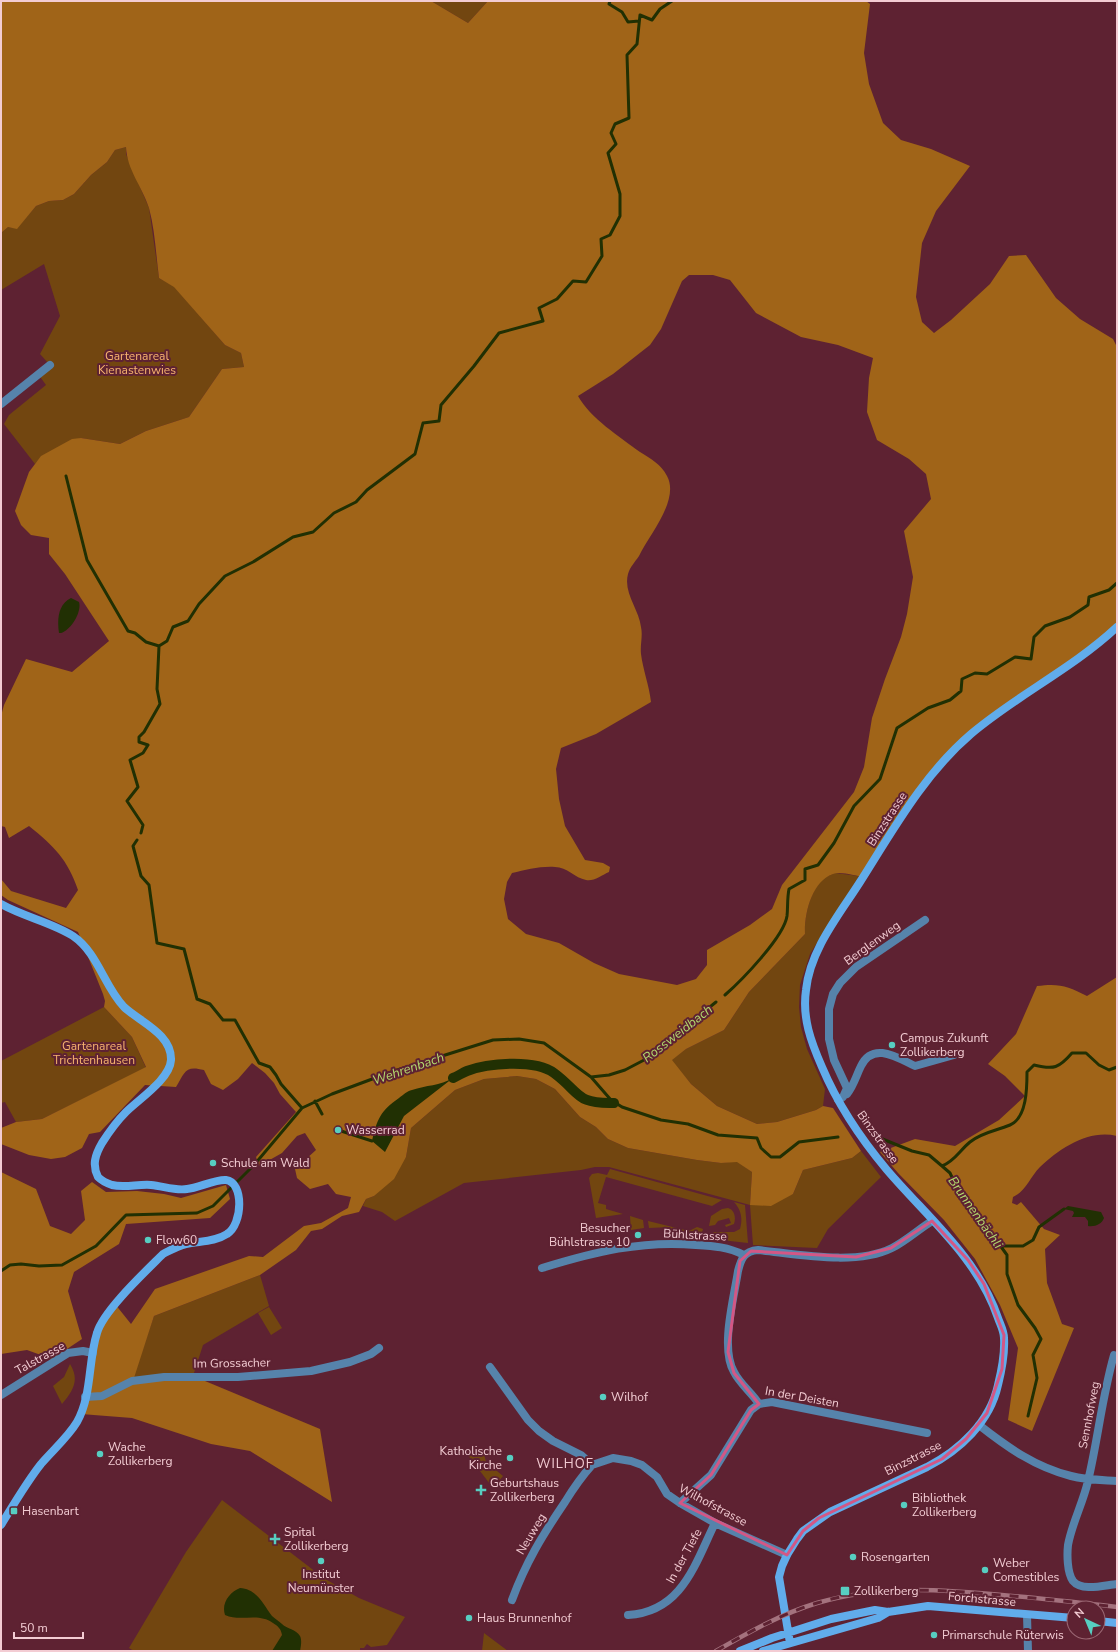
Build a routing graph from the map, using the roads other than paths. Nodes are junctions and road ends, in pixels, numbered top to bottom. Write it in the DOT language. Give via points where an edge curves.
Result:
graph roads {
  1 [pos="50,364"];
  2 [pos="1,404"];
  3 [pos="1117,627"];
  4 [pos="1,904"];
  5 [pos="925,920"];
  6 [pos="954,1055"];
  7 [pos="841,1099"];
  8 [pos="932,1221"];
  9 [pos="744,1255"];
  10 [pos="542,1268"];
  11 [pos="379,1348"];
  12 [pos="93,1353"];
  13 [pos="1114,1355"];
  14 [pos="490,1367"];
  15 [pos="1,1394"];
  16 [pos="85,1397"];
  17 [pos="759,1404"];
  18 [pos="979,1425"];
  19 [pos="927,1433"];
  20 [pos="592,1465"];
  21 [pos="1089,1479"];
  22 [pos="1117,1481"];
  23 [pos="680,1504"];
  24 [pos="715,1523"];
  25 [pos="1,1525"];
  26 [pos="787,1555"];
  27 [pos="1117,1584"];
  28 [pos="512,1600"];
  29 [pos="888,1612"];
  30 [pos="628,1615"];
  31 [pos="1027,1615"];
  32 [pos="1066,1617"];
  33 [pos="1106,1622"];
  34 [pos="1117,1623"];
  35 [pos="788,1633"];
  36 [pos="790,1647"];
  37 [pos="740,1651"];
  38 [pos="762,1651"];
  39 [pos="1028,1651"];
  1 -- 2 [label="street"];
  3 -- 7 [label="main road, Binzstrasse" via="1075,662 985,722 947,756 918,792 823,941 809,975 806,989 806,1018 814,1049"];
  4 -- 12 [label="main road" via="59,929 80,942 94,958 113,994 123,1006 160,1035 170,1052 171,1061 161,1079 112,1128 97,1152 94,1165 98,1177 111,1184 152,1185 175,1190 228,1180 237,1193 239,1216 231,1232 217,1238 174,1247 163,1254 110,1310 97,1331"];
  5 -- 7 [label="street, Berglenweg" via="856,967 840,982 833,994 829,1009 829,1039 834,1060 847,1088"];
  6 -- 7 [label="street" via="915,1066 891,1054 873,1054 862,1064 853,1086"];
  7 -- 8 [label="main road, Binzstrasse" via="870,1150"];
  8 -- 9 [label="street" via="891,1248 874,1254 831,1257 758,1250"];
  8 -- 18 [label="main road, Binzstrasse" via="968,1260 984,1284 1004,1335 1004,1355 997,1391"];
  9 -- 10 [label="street, Bühlstrasse" via="728,1248 684,1244 648,1245 600,1251"];
  9 -- 17 [label="street, In der Deisten" via="740,1261 737,1278 728,1352 734,1373"];
  11 -- 16 [label="street, Im Grossacher" via="350,1362 311,1371 238,1377 164,1377 132,1381 102,1396"];
  12 -- 15 [label="street, Talstrasse" via="68,1353"];
  12 -- 16 [label="main road"];
  13 -- 21 [label="street, Sennhofweg"];
  14 -- 20 [label="street" via="528,1420 539,1431 581,1455"];
  16 -- 25 [label="main road" via="76,1423 23,1488"];
  17 -- 19 [label="street, In der Deisten" via="772,1402"];
  17 -- 23 [label="street" via="751,1410 710,1475"];
  18 -- 21 [label="street" via="1026,1459 1057,1472"];
  18 -- 26 [label="main road, Binzstrasse" via="942,1459 819,1518 803,1531"];
  20 -- 23 [label="street, Wilhofstrasse" via="613,1458 642,1465 657,1477 667,1494"];
  20 -- 28 [label="street, Neuweg" via="531,1555"];
  21 -- 22 [label="street"];
  21 -- 27 [label="street, Sennhofweg" via="1068,1547 1071,1576 1079,1585 1088,1587"];
  23 -- 24 [label="street, Wilhofstrasse"];
  24 -- 26 [label="street, Wilhofstrasse"];
  24 -- 30 [label="street, In der Tiefe" via="688,1578 678,1592 665,1604 649,1612"];
  26 -- 35 [label="main road, Binzstrasse" via="779,1577"];
  29 -- 31 [label="main road, Forchstrasse" via="928,1606"];
  29 -- 35 [label="main road, Forchstrasse" via="875,1610 831,1619"];
  29 -- 36 [label="main road, Forchstrasse" via="878,1618"];
  31 -- 32 [label="main road, Forchstrasse"];
  31 -- 39 [label="street"];
  33 -- 34 [label="main road"];
  35 -- 36 [label="main road, Binzstrasse"];
  35 -- 37 [label="main road, Forchstrasse"];
  36 -- 38 [label="main road, Forchstrasse"];
}
